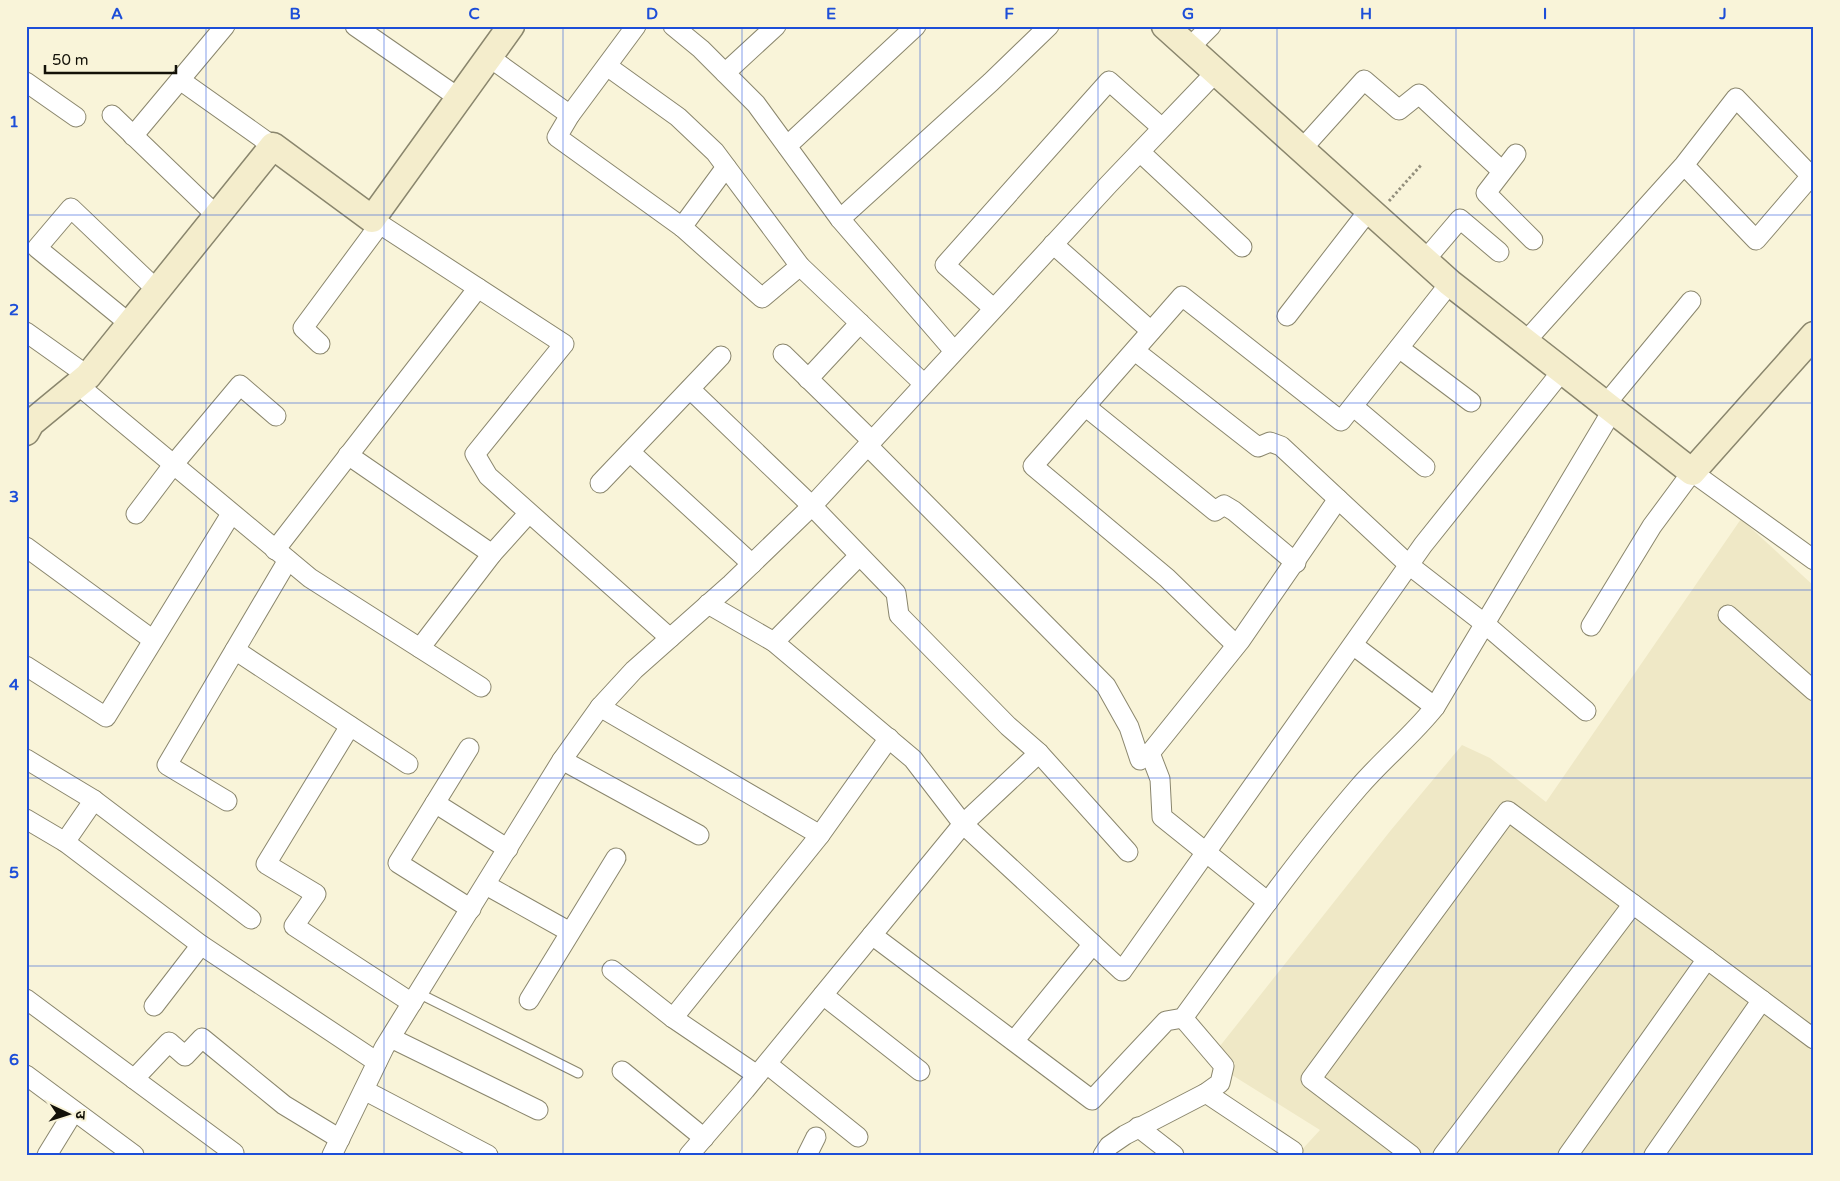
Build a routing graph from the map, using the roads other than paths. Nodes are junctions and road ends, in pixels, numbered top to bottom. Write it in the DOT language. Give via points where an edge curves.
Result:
graph roads {
  1 [pos="225,26"];
  2 [pos="355,26"];
  3 [pos="511,26"];
  4 [pos="636,26"];
  5 [pos="673,26"];
  6 [pos="776,26"];
  7 [pos="916,26"];
  8 [pos="1049,26"];
  9 [pos="1165,26"];
  10 [pos="1210,26"];
  11 [pos="1189,48"];
  12 [pos="489,57"];
  13 [pos="607,66"];
  14 [pos="1216,72"];
  15 [pos="725,73"];
  16 [pos="180,80"];
  17 [pos="26,82"];
  18 [pos="459,98"];
  19 [pos="112,115"];
  20 [pos="570,115"];
  21 [pos="76,116"];
  22 [pos="1162,128"];
  23 [pos="133,136"];
  24 [pos="273,146"];
  25 [pos="787,146"];
  26 [pos="1302,150"];
  27 [pos="1140,152"];
  28 [pos="1516,154"];
  29 [pos="1684,165"];
  30 [pos="726,167"];
  31 [pos="1502,171"];
  32 [pos="1372,213"];
  33 [pos="216,216"];
  34 [pos="840,219"];
  35 [pos="376,221"];
  36 [pos="682,227"];
  37 [pos="1533,240"];
  38 [pos="1053,244"];
  39 [pos="1242,247"];
  40 [pos="1499,252"];
  41 [pos="31,255"];
  42 [pos="1425,260"];
  43 [pos="800,266"];
  44 [pos="1450,283"];
  45 [pos="478,288"];
  46 [pos="157,290"];
  47 [pos="1691,302"];
  48 [pos="993,308"];
  49 [pos="1287,316"];
  50 [pos="860,323"];
  51 [pos="130,324"];
  52 [pos="1151,331"];
  53 [pos="26,332"];
  54 [pos="1814,335"];
  55 [pos="1525,342"];
  56 [pos="320,344"];
  57 [pos="1399,348"];
  58 [pos="954,351"];
  59 [pos="1135,351"];
  60 [pos="782,354"];
  61 [pos="721,356"];
  62 [pos="1562,371"];
  63 [pos="808,379"];
  64 [pos="83,380"];
  65 [pos="924,384"];
  66 [pos="690,389"];
  67 [pos="1471,402"];
  68 [pos="1085,406"];
  69 [pos="1354,407"];
  70 [pos="1609,408"];
  71 [pos="276,416"];
  72 [pos="26,432"];
  73 [pos="870,444"];
  74 [pos="630,452"];
  75 [pos="348,455"];
  76 [pos="173,465"];
  77 [pos="1425,467"];
  78 [pos="1692,472"];
  79 [pos="600,483"];
  80 [pos="1338,499"];
  81 [pos="812,506"];
  82 [pos="136,514"];
  83 [pos="231,514"];
  84 [pos="528,514"];
  85 [pos="26,547"];
  86 [pos="492,554"];
  87 [pos="282,555"];
  88 [pos="860,556"];
  89 [pos="1814,560"];
  90 [pos="1296,563"];
  91 [pos="752,564"];
  92 [pos="1409,565"];
  93 [pos="708,604"];
  94 [pos="1728,616"];
  95 [pos="1485,624"];
  96 [pos="1591,626"];
  97 [pos="670,638"];
  98 [pos="154,640"];
  99 [pos="774,642"];
  100 [pos="1353,645"];
  101 [pos="1236,646"];
  102 [pos="420,648"];
  103 [pos="235,650"];
  104 [pos="26,666"];
  105 [pos="481,687"];
  106 [pos="1814,690"];
  107 [pos="600,707"];
  108 [pos="1435,707"];
  109 [pos="1586,711"];
  110 [pos="350,726"];
  111 [pos="889,738"];
  112 [pos="469,748"];
  113 [pos="1039,753"];
  114 [pos="1150,753"];
  115 [pos="26,759"];
  116 [pos="562,760"];
  117 [pos="408,764"];
  118 [pos="94,800"];
  119 [pos="227,801"];
  120 [pos="435,803"];
  121 [pos="26,819"];
  122 [pos="963,824"];
  123 [pos="700,835"];
  124 [pos="820,835"];
  125 [pos="65,842"];
  126 [pos="508,849"];
  127 [pos="1128,852"];
  128 [pos="1206,852"];
  129 [pos="616,858"];
  130 [pos="486,885"];
  131 [pos="1268,902"];
  132 [pos="1633,904"];
  133 [pos="472,909"];
  134 [pos="251,918"];
  135 [pos="570,932"];
  136 [pos="872,935"];
  137 [pos="1093,944"];
  138 [pos="201,945"];
  139 [pos="1707,959"];
  140 [pos="612,970"];
  141 [pos="823,995"];
  142 [pos="415,998"];
  143 [pos="26,999"];
  144 [pos="528,1000"];
  145 [pos="1762,1000"];
  146 [pos="154,1006"];
  147 [pos="673,1018"];
  148 [pos="1184,1018"];
  149 [pos="391,1038"];
  150 [pos="1814,1039"];
  151 [pos="1014,1041"];
  152 [pos="377,1062"];
  153 [pos="762,1069"];
  154 [pos="622,1071"];
  155 [pos="920,1071"];
  156 [pos="578,1073"];
  157 [pos="26,1075"];
  158 [pos="134,1079"];
  159 [pos="364,1090"];
  160 [pos="1206,1093"];
  161 [pos="538,1110"];
  162 [pos="74,1111"];
  163 [pos="1138,1127"];
  164 [pos="858,1136"];
  165 [pos="816,1137"];
  166 [pos="704,1138"];
  167 [pos="336,1147"];
  168 [pos="1292,1152"];
  169 [pos="47,1155"];
  170 [pos="134,1155"];
  171 [pos="233,1155"];
  172 [pos="488,1155"];
  173 [pos="689,1155"];
  174 [pos="807,1155"];
  175 [pos="1103,1155"];
  176 [pos="1174,1155"];
  177 [pos="1411,1155"];
  178 [pos="1443,1155"];
  179 [pos="1568,1155"];
  180 [pos="1654,1155"];
  1 -- 16 [label="street"];
  2 -- 18 [label="street"];
  3 -- 12 [label="street"];
  4 -- 13 [label="street"];
  5 -- 15 [label="street"];
  6 -- 15 [label="street"];
  7 -- 25 [label="street"];
  8 -- 34 [label="street"];
  9 -- 11 [label="street"];
  10 -- 11 [label="street"];
  11 -- 14 [label="street"];
  12 -- 18 [label="street"];
  12 -- 20 [label="street"];
  13 -- 20 [label="street"];
  13 -- 30 [label="street" via="678,117"];
  14 -- 22 [label="street"];
  14 -- 26 [label="street"];
  15 -- 25 [label="street" via="756,104"];
  16 -- 23 [label="street"];
  16 -- 24 [label="street"];
  17 -- 21 [label="street"];
  18 -- 35 [label="street"];
  19 -- 23 [label="street"];
  20 -- 36 [label="street" via="557,137"];
  22 -- 27 [label="street"];
  22 -- 48 [label="street" via="1109,80 945,265"];
  23 -- 33 [label="street"];
  24 -- 33 [label="street"];
  24 -- 35 [label="street"];
  25 -- 34 [label="street"];
  26 -- 31 [label="street" via="1364,80 1399,110 1418,94"];
  26 -- 32 [label="street"];
  27 -- 38 [label="street"];
  27 -- 39 [label="street"];
  28 -- 31 [label="street"];
  29 -- 29 [label="street" via="1736,98 1811,176 1756,240"];
  29 -- 55 [label="street"];
  30 -- 36 [label="street"];
  30 -- 43 [label="street"];
  31 -- 37 [label="street" via="1486,193"];
  32 -- 42 [label="street"];
  32 -- 49 [label="street"];
  33 -- 46 [label="street"];
  34 -- 58 [label="street"];
  35 -- 45 [label="street"];
  35 -- 56 [label="street" via="303,328"];
  36 -- 43 [label="street" via="762,298"];
  38 -- 48 [label="street"];
  38 -- 52 [label="street"];
  40 -- 42 [label="street" via="1460,218"];
  41 -- 46 [label="street" via="71,208"];
  41 -- 51 [label="street"];
  42 -- 44 [label="street"];
  43 -- 50 [label="street"];
  44 -- 55 [label="street"];
  44 -- 57 [label="street"];
  45 -- 75 [label="street"];
  45 -- 84 [label="street" via="564,344 475,454 488,476"];
  46 -- 51 [label="street"];
  47 -- 70 [label="street"];
  48 -- 58 [label="street"];
  50 -- 63 [label="street"];
  50 -- 65 [label="street"];
  51 -- 64 [label="street"];
  52 -- 59 [label="street"];
  52 -- 69 [label="street" via="1182,296 1341,421"];
  53 -- 64 [label="street"];
  54 -- 78 [label="street"];
  55 -- 62 [label="street"];
  57 -- 67 [label="street"];
  57 -- 69 [label="street"];
  58 -- 65 [label="street"];
  59 -- 68 [label="street"];
  59 -- 80 [label="street" via="1258,448 1270,442 1281,446"];
  60 -- 63 [label="street"];
  61 -- 66 [label="street"];
  62 -- 70 [label="street"];
  62 -- 92 [label="street"];
  63 -- 73 [label="street"];
  64 -- 72 [label="street" via="31,423"];
  64 -- 76 [label="street"];
  65 -- 73 [label="street"];
  66 -- 74 [label="street"];
  66 -- 81 [label="street"];
  68 -- 90 [label="street" via="1215,511 1224,505 1234,510"];
  68 -- 101 [label="street" via="1033,466 1167,578"];
  69 -- 77 [label="street"];
  70 -- 78 [label="street"];
  70 -- 95 [label="street"];
  71 -- 76 [label="street" via="240,386"];
  73 -- 81 [label="street"];
  73 -- 114 [label="street" via="1106,686 1129,727 1140,760"];
  74 -- 79 [label="street"];
  74 -- 91 [label="street"];
  75 -- 86 [label="street"];
  75 -- 87 [label="street"];
  76 -- 82 [label="street"];
  76 -- 83 [label="street"];
  78 -- 89 [label="street"];
  78 -- 96 [label="street" via="1652,526"];
  80 -- 90 [label="street"];
  80 -- 92 [label="street"];
  81 -- 88 [label="street"];
  81 -- 91 [label="street"];
  83 -- 87 [label="street"];
  83 -- 98 [label="street"];
  84 -- 86 [label="street"];
  84 -- 97 [label="street"];
  85 -- 98 [label="street"];
  86 -- 102 [label="street"];
  87 -- 102 [label="street" via="310,578"];
  87 -- 103 [label="street"];
  88 -- 99 [label="street"];
  88 -- 113 [label="street" via="896,593 899,615 1008,726"];
  90 -- 101 [label="street"];
  91 -- 93 [label="street"];
  92 -- 95 [label="street"];
  92 -- 100 [label="street"];
  93 -- 97 [label="street"];
  93 -- 99 [label="street"];
  94 -- 106 [label="street"];
  95 -- 108 [label="street"];
  95 -- 109 [label="street"];
  97 -- 107 [label="street"];
  98 -- 104 [label="street" via="106,717"];
  99 -- 111 [label="street"];
  100 -- 108 [label="street"];
  100 -- 128 [label="street"];
  101 -- 114 [label="street"];
  102 -- 105 [label="street"];
  103 -- 110 [label="street"];
  103 -- 119 [label="street" via="168,764"];
  107 -- 116 [label="street"];
  107 -- 124 [label="street"];
  108 -- 131 [label="street" via="1359,787"];
  110 -- 117 [label="street"];
  110 -- 142 [label="street" via="266,864 316,894 294,926"];
  111 -- 122 [label="street" via="913,759"];
  111 -- 124 [label="street"];
  112 -- 120 [label="street"];
  113 -- 122 [label="street"];
  113 -- 127 [label="street"];
  114 -- 128 [label="street" via="1160,779 1162,817"];
  115 -- 118 [label="street"];
  116 -- 123 [label="street"];
  116 -- 126 [label="street"];
  118 -- 125 [label="street"];
  118 -- 134 [label="street"];
  120 -- 126 [label="street"];
  120 -- 133 [label="street" via="398,863"];
  121 -- 125 [label="street"];
  122 -- 136 [label="street"];
  122 -- 137 [label="street"];
  124 -- 147 [label="street"];
  125 -- 138 [label="street"];
  126 -- 130 [label="street"];
  128 -- 131 [label="street"];
  128 -- 137 [label="street" via="1122,971"];
  129 -- 135 [label="street"];
  130 -- 133 [label="street"];
  130 -- 135 [label="street"];
  131 -- 148 [label="street"];
  132 -- 139 [label="street"];
  132 -- 177 [label="street" via="1508,811 1311,1079"];
  132 -- 178 [label="street"];
  133 -- 142 [label="street"];
  135 -- 144 [label="street"];
  136 -- 141 [label="street"];
  136 -- 151 [label="street"];
  137 -- 151 [label="street"];
  138 -- 146 [label="street"];
  138 -- 152 [label="street"];
  139 -- 145 [label="street"];
  139 -- 179 [label="street"];
  140 -- 147 [label="street"];
  141 -- 153 [label="street"];
  141 -- 155 [label="street"];
  142 -- 149 [label="street"];
  142 -- 156 [label="lane"];
  143 -- 158 [label="street"];
  145 -- 150 [label="street"];
  145 -- 180 [label="street"];
  147 -- 153 [label="street"];
  148 -- 151 [label="street" via="1166,1021 1092,1100"];
  148 -- 160 [label="street" via="1224,1066 1220,1082"];
  149 -- 152 [label="street"];
  149 -- 161 [label="street"];
  152 -- 159 [label="street"];
  153 -- 164 [label="street"];
  153 -- 166 [label="street"];
  154 -- 166 [label="street"];
  157 -- 162 [label="street"];
  158 -- 167 [label="street" via="169,1042 185,1056 202,1038"];
  158 -- 171 [label="street"];
  159 -- 167 [label="street"];
  159 -- 172 [label="street"];
  160 -- 163 [label="street"];
  160 -- 168 [label="street"];
  162 -- 169 [label="street"];
  162 -- 170 [label="street"];
  163 -- 175 [label="street" via="1109,1146"];
  163 -- 176 [label="street"];
  165 -- 174 [label="street"];
  166 -- 173 [label="street"];
}
